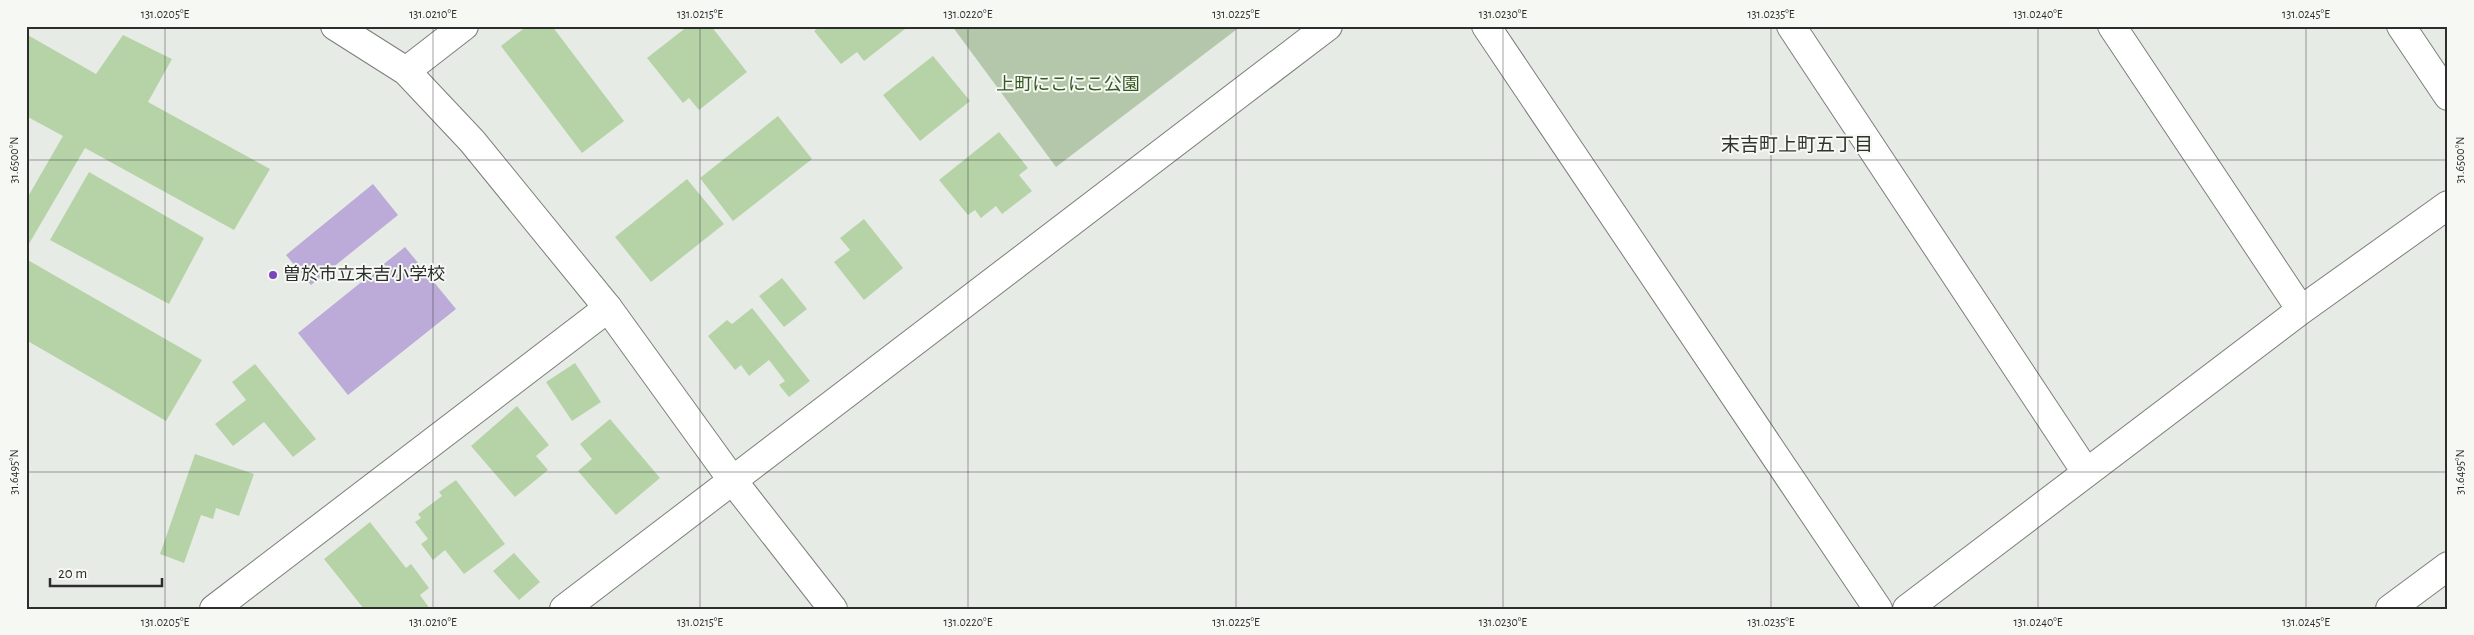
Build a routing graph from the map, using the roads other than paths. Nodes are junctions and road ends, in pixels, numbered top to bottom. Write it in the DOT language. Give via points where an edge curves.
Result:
graph roads {
  1 [pos="335,26"];
  2 [pos="464,26"];
  3 [pos="1328,26"];
  4 [pos="1486,26"];
  5 [pos="1791,26"];
  6 [pos="2112,26"];
  7 [pos="2401,26"];
  8 [pos="406,71"];
  9 [pos="2448,96"];
  10 [pos="2448,205"];
  11 [pos="608,308"];
  12 [pos="2301,310"];
  13 [pos="2086,472"];
  14 [pos="733,480"];
  15 [pos="2448,566"];
  16 [pos="214,609"];
  17 [pos="564,609"];
  18 [pos="833,609"];
  19 [pos="1878,609"];
  20 [pos="1907,609"];
  21 [pos="2390,609"];
  1 -- 8 [label="street"];
  2 -- 8 [label="street"];
  3 -- 14 [label="street"];
  4 -- 19 [label="street"];
  5 -- 13 [label="street"];
  6 -- 12 [label="street"];
  7 -- 9 [label="street"];
  8 -- 11 [label="street" via="472,141"];
  10 -- 12 [label="street"];
  11 -- 14 [label="street"];
  11 -- 16 [label="street"];
  12 -- 13 [label="street"];
  13 -- 20 [label="street"];
  14 -- 17 [label="street"];
  14 -- 18 [label="street"];
  15 -- 21 [label="street"];
}
